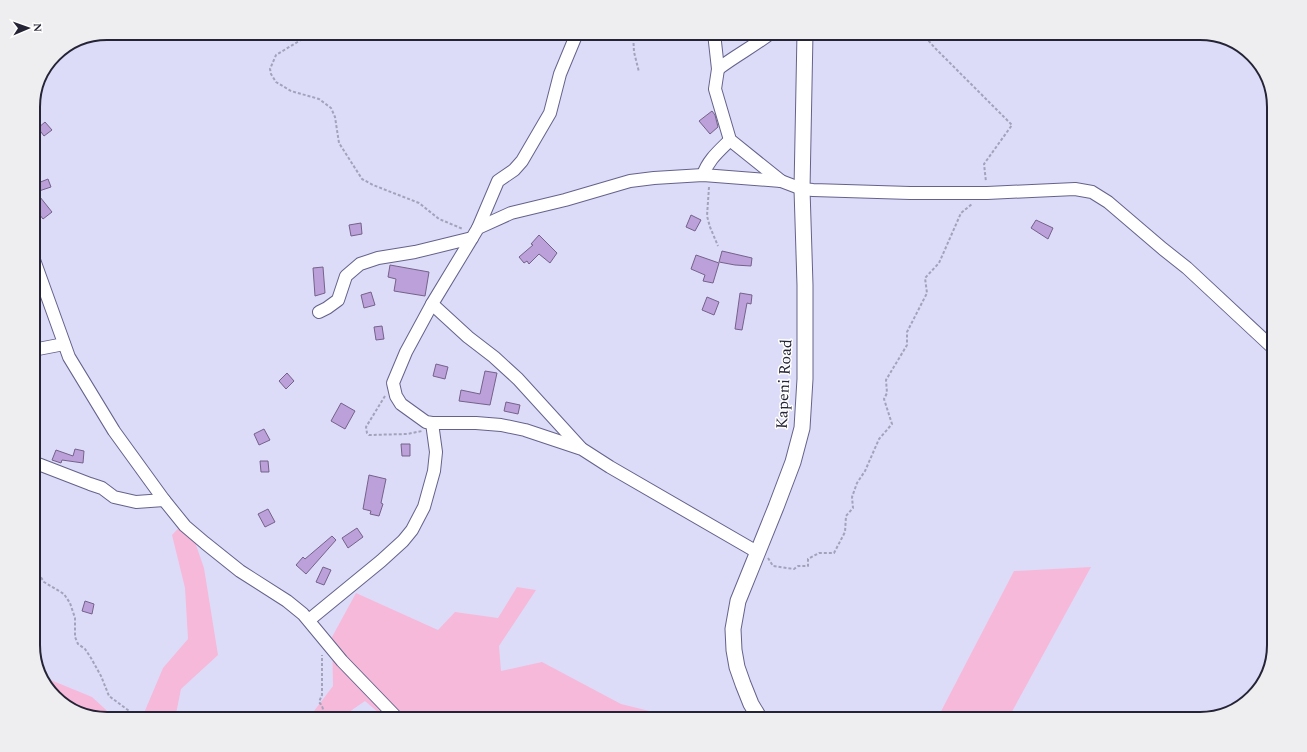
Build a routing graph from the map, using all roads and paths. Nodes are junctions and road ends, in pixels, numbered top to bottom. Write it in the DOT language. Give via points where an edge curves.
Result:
graph roads {
  1 [pos="301,40"];
  2 [pos="573,40"];
  3 [pos="633,40"];
  4 [pos="715,40"];
  5 [pos="762,40"];
  6 [pos="805,40"];
  7 [pos="928,40"];
  8 [pos="718,69"];
  9 [pos="639,72"];
  10 [pos="730,140"];
  11 [pos="707,175"];
  12 [pos="781,181"];
  13 [pos="802,189"];
  14 [pos="987,193"];
  15 [pos="475,233"];
  16 [pos="718,246"];
  17 [pos="40,277"];
  18 [pos="432,304"];
  19 [pos="319,312"];
  20 [pos="1267,343"];
  21 [pos="64,344"];
  22 [pos="40,349"];
  23 [pos="393,383"];
  24 [pos="430,423"];
  25 [pos="582,449"];
  26 [pos="40,465"];
  27 [pos="164,500"];
  28 [pos="757,552"];
  29 [pos="40,576"];
  30 [pos="309,620"];
  31 [pos="322,652"];
  32 [pos="131,712"];
  33 [pos="324,712"];
  34 [pos="391,712"];
  35 [pos="756,712"];
  1 -- 15 [label="path" via="276,55 270,69 271,74 276,82 291,91 319,99 331,108 339,143 362,179 419,203 439,219"];
  2 -- 15 [label="street" via="560,74 550,113 522,161 498,181"];
  3 -- 9 [label="path"];
  4 -- 8 [label="street"];
  5 -- 8 [label="street"];
  6 -- 13 [label="main road, Kapeni Road"];
  7 -- 14 [label="path" via="1012,125 984,164"];
  8 -- 10 [label="street" via="716,89"];
  10 -- 11 [label="street" via="712,157 706,167"];
  10 -- 12 [label="street"];
  11 -- 12 [label="street"];
  11 -- 15 [label="street" via="630,181 512,213"];
  11 -- 16 [label="path" via="708,216"];
  12 -- 13 [label="street"];
  13 -- 14 [label="street"];
  13 -- 28 [label="main road, Kapeni Road" via="805,277 805,379 802,428 788,475"];
  14 -- 20 [label="street" via="1075,189 1092,192 1108,202 1186,268"];
  14 -- 28 [label="path" via="961,212 940,263 925,278 927,292 907,332 907,345 886,380 887,393 884,399 892,424 879,439 865,472 857,483 852,497 853,508 846,516 845,532 834,553 819,553 808,559 808,566 798,566 794,569 773,566 766,555"];
  15 -- 18 [label="street"];
  15 -- 19 [label="street" via="415,252 378,258 360,264 346,276 338,300"];
  17 -- 21 [label="street"];
  18 -- 23 [label="street" via="406,352"];
  18 -- 25 [label="street" via="518,379"];
  21 -- 22 [label="street"];
  21 -- 27 [label="street" via="69,357 114,431"];
  23 -- 24 [label="street" via="401,404"];
  23 -- 24 [label="path" via="366,427 366,434 419,433"];
  24 -- 25 [label="street" via="476,423 525,430"];
  24 -- 30 [label="street" via="436,452 434,471 424,507 412,530 381,561"];
  25 -- 28 [label="street"];
  26 -- 27 [label="street" via="102,488 114,497 136,502"];
  27 -- 30 [label="street" via="185,526 205,543 240,571 287,601"];
  28 -- 35 [label="main road, Kapeni Road" via="738,601 733,635 737,667"];
  29 -- 32 [label="path" via="44,582 64,594 70,603 75,618 78,644 91,658 109,696"];
  30 -- 34 [label="street" via="342,661"];
  31 -- 33 [label="path" via="322,695 319,702"];
}
